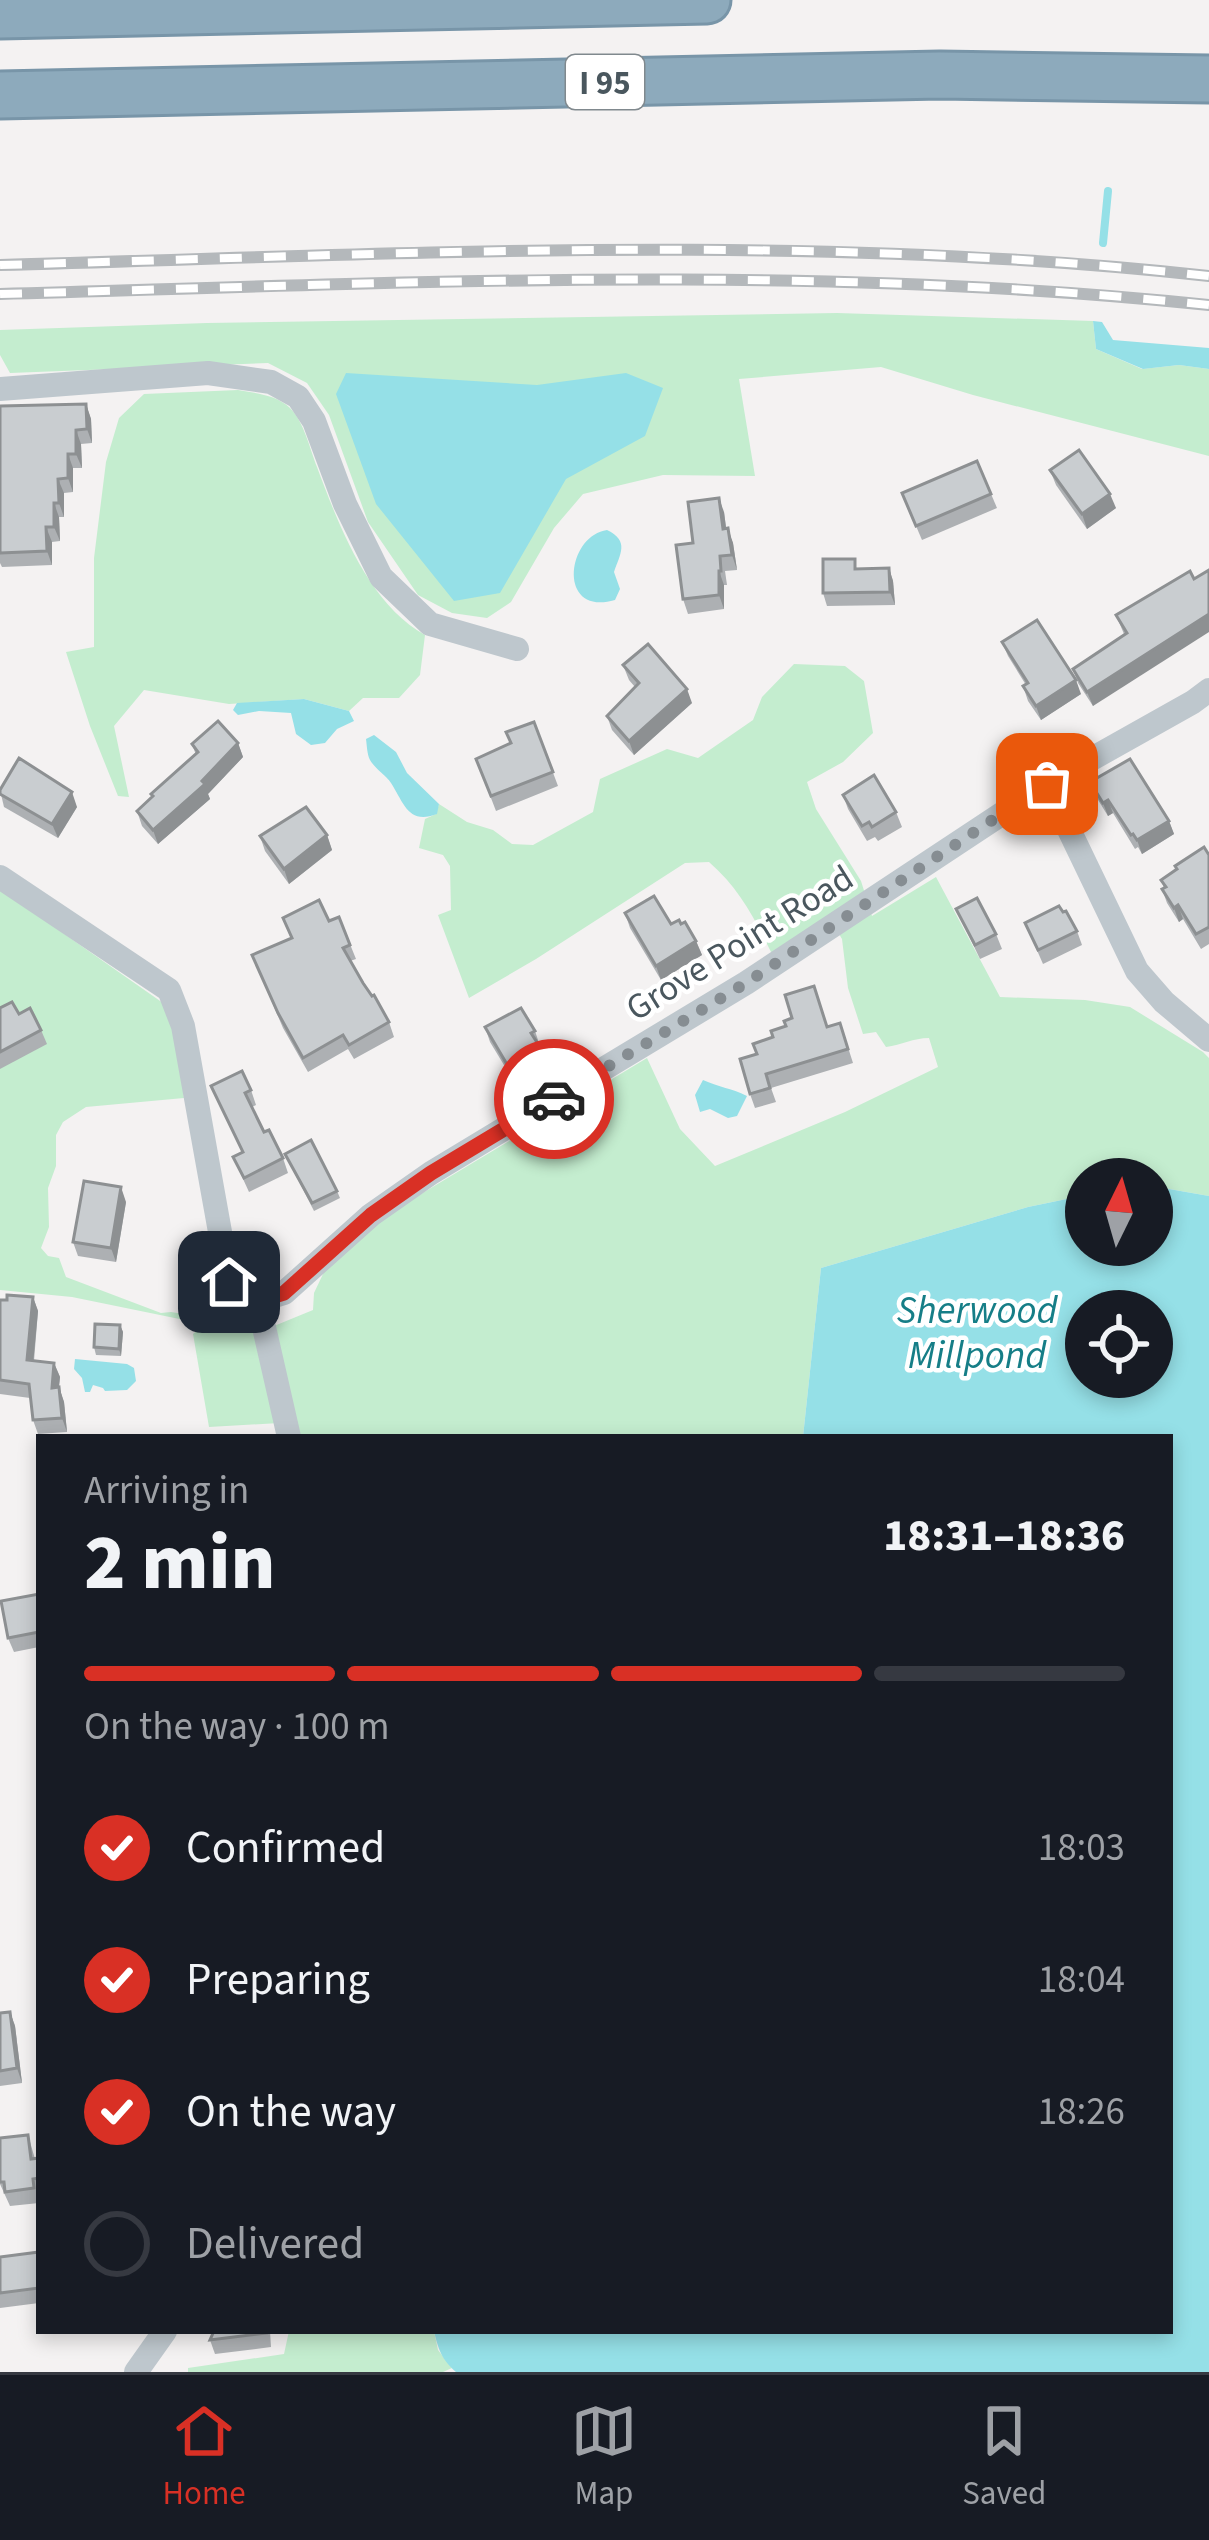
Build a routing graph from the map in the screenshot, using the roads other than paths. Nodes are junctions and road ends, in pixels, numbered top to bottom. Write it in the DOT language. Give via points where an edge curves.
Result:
graph roads {
  1 [pos="707,0"];
  2 [pos="0,15"];
  3 [pos="1209,80"];
  4 [pos="0,95"];
  5 [pos="0,389"];
  6 [pos="517,649"];
  7 [pos="1209,690"];
  8 [pos="1047,784"];
  9 [pos="0,878"];
  10 [pos="1209,1040"];
  11 [pos="258,1301"];
  12 [pos="289,1434"];
  13 [pos="163,2334"];
  14 [pos="136,2372"];
  1 -- 2 [label="highway, I 95"];
  3 -- 4 [label="highway, I 95" via="940,75"];
  5 -- 6 [label="street" via="208,373 271,382 298,397 314,421 381,577 430,624"];
  7 -- 8 [label="street, Grove Point Road"];
  8 -- 10 [label="street" via="1137,971"];
  8 -- 11 [label="street, Grove Point Road" via="746,983 431,1173 284,1293"];
  9 -- 11 [label="street" via="169,990 183,1026 229,1282"];
  11 -- 12 [label="street"];
  13 -- 14 [label="street"];
}
